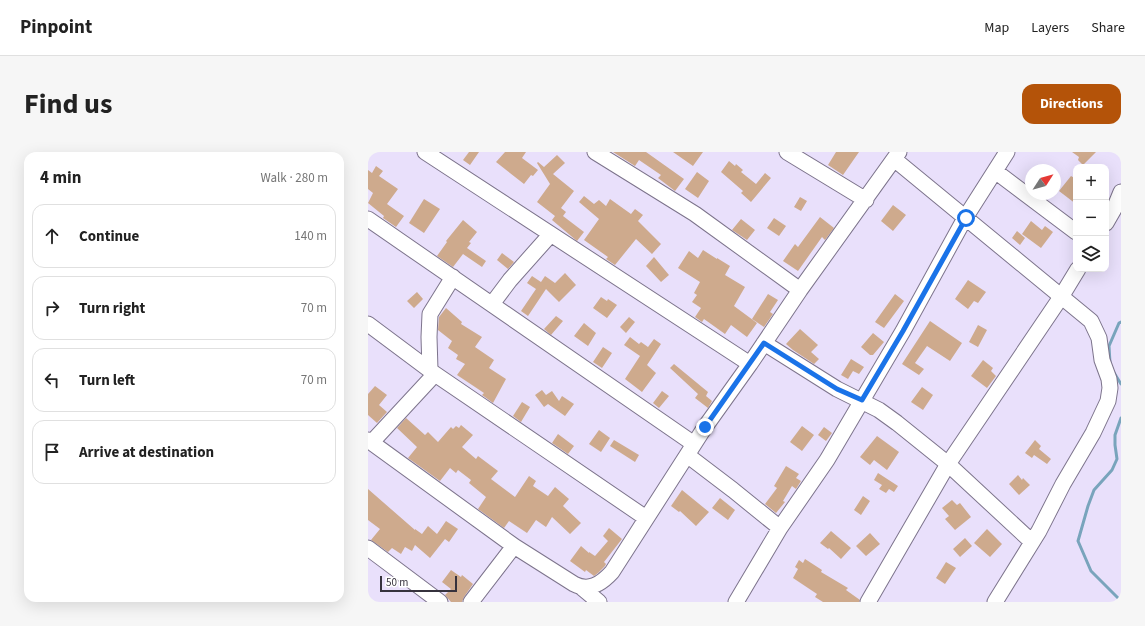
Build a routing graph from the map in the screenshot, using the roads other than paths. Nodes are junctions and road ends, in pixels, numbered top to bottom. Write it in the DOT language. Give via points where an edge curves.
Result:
graph roads {
  1 [pos="425,152"];
  2 [pos="595,152"];
  3 [pos="787,152"];
  4 [pos="1007,152"];
  5 [pos="896,156"];
  6 [pos="995,171"];
  7 [pos="1121,192"];
  8 [pos="866,200"];
  9 [pos="966,218"];
  10 [pos="1109,218"];
  11 [pos="368,219"];
  12 [pos="1073,230"];
  13 [pos="551,234"];
  14 [pos="1076,272"];
  15 [pos="453,277"];
  16 [pos="800,290"];
  17 [pos="1061,297"];
  18 [pos="492,304"];
  19 [pos="368,324"];
  20 [pos="764,343"];
  21 [pos="750,364"];
  22 [pos="432,372"];
  23 [pos="862,400"];
  24 [pos="370,441"];
  25 [pos="690,449"];
  26 [pos="948,464"];
  27 [pos="646,518"];
  28 [pos="780,528"];
  29 [pos="1032,542"];
  30 [pos="514,546"];
  31 [pos="368,548"];
  32 [pos="581,587"];
  33 [pos="440,602"];
  34 [pos="471,602"];
  35 [pos="599,602"];
  36 [pos="736,602"];
  37 [pos="868,602"];
  38 [pos="995,602"];
  1 -- 13 [label="street"];
  2 -- 16 [label="street" via="695,214"];
  3 -- 8 [label="street"];
  4 -- 6 [label="street"];
  5 -- 8 [label="street"];
  5 -- 9 [label="street"];
  6 -- 9 [label="street"];
  6 -- 12 [label="street"];
  7 -- 10 [label="street"];
  8 -- 16 [label="street"];
  9 -- 17 [label="street"];
  9 -- 23 [label="street"];
  11 -- 15 [label="street"];
  13 -- 18 [label="street"];
  13 -- 21 [label="street"];
  14 -- 17 [label="street"];
  15 -- 18 [label="street"];
  15 -- 22 [label="street" via="430,314"];
  16 -- 20 [label="street"];
  17 -- 26 [label="street"];
  17 -- 29 [label="street" via="1094,326 1109,379 1109,394 1106,407 1093,433"];
  18 -- 25 [label="street"];
  19 -- 22 [label="street"];
  20 -- 21 [label="street"];
  20 -- 23 [label="street" via="837,389"];
  21 -- 25 [label="street"];
  22 -- 24 [label="street"];
  22 -- 27 [label="street"];
  23 -- 26 [label="street" via="897,423"];
  23 -- 28 [label="street" via="827,460"];
  24 -- 30 [label="street"];
  25 -- 27 [label="street"];
  25 -- 28 [label="street" via="733,490"];
  26 -- 29 [label="street"];
  26 -- 37 [label="street"];
  27 -- 32 [label="street" via="608,576 593,586"];
  28 -- 36 [label="street"];
  29 -- 38 [label="street"];
  30 -- 32 [label="street"];
  30 -- 34 [label="street"];
  31 -- 33 [label="street"];
  32 -- 35 [label="street"];
}
